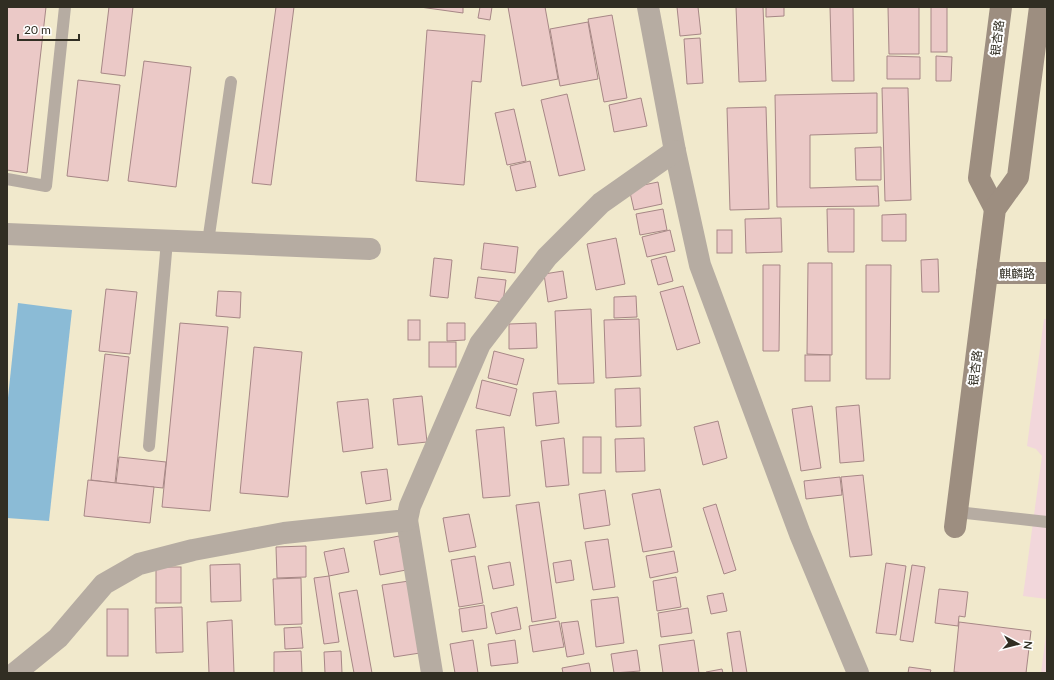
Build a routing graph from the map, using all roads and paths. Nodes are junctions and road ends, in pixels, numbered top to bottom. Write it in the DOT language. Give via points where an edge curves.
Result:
graph roads {
  1 [pos="65,7"];
  2 [pos="648,7"];
  3 [pos="1001,7"];
  4 [pos="1040,7"];
  5 [pos="231,82"];
  6 [pos="675,151"];
  7 [pos="7,179"];
  8 [pos="995,209"];
  9 [pos="7,234"];
  10 [pos="167,241"];
  11 [pos="208,242"];
  12 [pos="370,249"];
  13 [pos="987,273"];
  14 [pos="1047,273"];
  15 [pos="149,446"];
  16 [pos="956,519"];
  17 [pos="407,520"];
  18 [pos="1047,522"];
  19 [pos="14,673"];
  20 [pos="432,673"];
  21 [pos="858,673"];
  1 -- 7 [label="lane" via="46,186"];
  2 -- 6 [label="street"];
  3 -- 8 [label="street, 银杏路" via="979,178"];
  4 -- 8 [label="street, 银杏路" via="1018,177"];
  5 -- 11 [label="lane"];
  6 -- 17 [label="street" via="600,203 547,257 480,344 410,506"];
  6 -- 21 [label="street" via="700,265 800,534"];
  8 -- 13 [label="street, 银杏路"];
  9 -- 10 [label="street"];
  10 -- 11 [label="street"];
  10 -- 15 [label="lane"];
  11 -- 12 [label="street"];
  13 -- 14 [label="street, 麒麟路"];
  13 -- 16 [label="street, 银杏路"];
  16 -- 18 [label="lane"];
  17 -- 19 [label="street" via="284,533 193,550 139,564 104,584 58,638"];
  17 -- 20 [label="street"];
}
